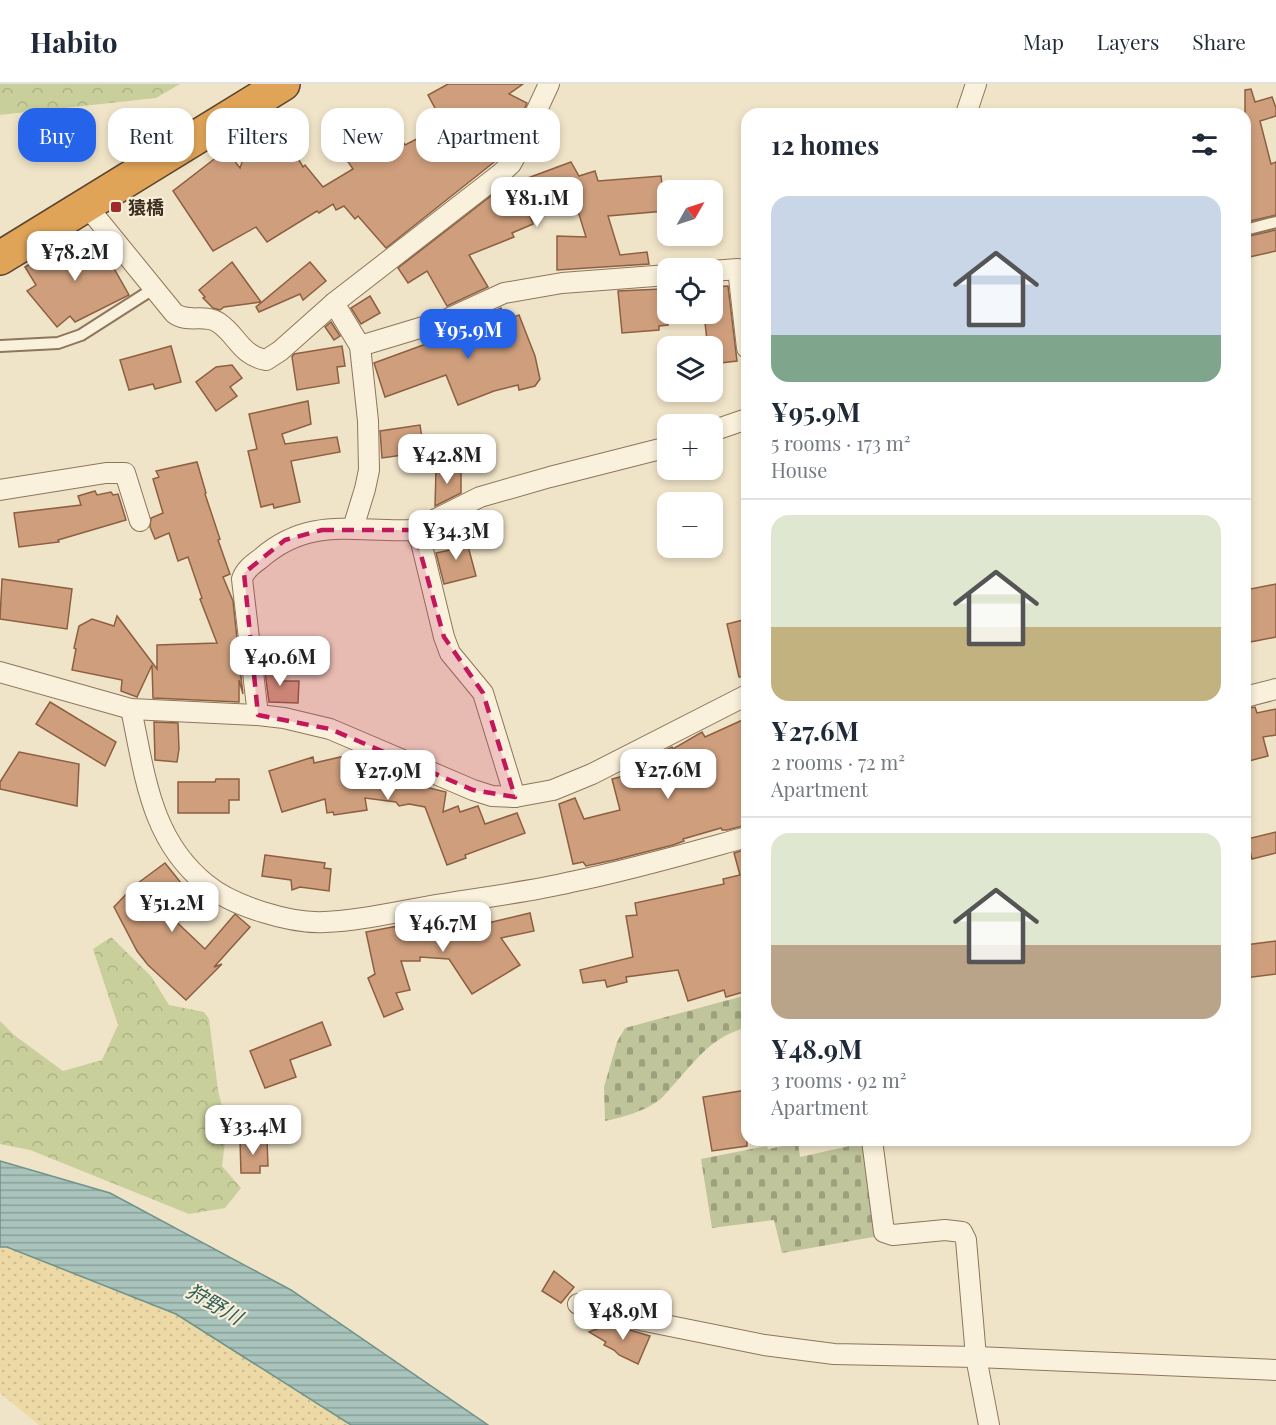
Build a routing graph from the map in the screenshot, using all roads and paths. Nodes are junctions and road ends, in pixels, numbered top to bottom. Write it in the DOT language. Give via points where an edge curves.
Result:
graph roads {
  1 [pos="283,84"];
  2 [pos="549,84"];
  3 [pos="976,84"];
  4 [pos="968,108"];
  5 [pos="86,205"];
  6 [pos="1276,222"];
  7 [pos="1251,228"];
  8 [pos="0,258"];
  9 [pos="741,269"];
  10 [pos="723,270"];
  11 [pos="657,276"];
  12 [pos="153,289"];
  13 [pos="334,303"];
  14 [pos="0,346"];
  15 [pos="360,346"];
  16 [pos="741,421"];
  17 [pos="723,427"];
  18 [pos="657,450"];
  19 [pos="0,490"];
  20 [pos="140,521"];
  21 [pos="353,528"];
  22 [pos="414,530"];
  23 [pos="0,672"];
  24 [pos="1276,689"];
  25 [pos="1251,695"];
  26 [pos="741,698"];
  27 [pos="131,709"];
  28 [pos="258,715"];
  29 [pos="515,797"];
  30 [pos="741,839"];
  31 [pos="873,1146"];
  32 [pos="578,1304"];
  33 [pos="976,1357"];
  34 [pos="1276,1370"];
  35 [pos="989,1425"];
  1 -- 5 [label="highway"];
  2 -- 13 [label="street" via="511,164"];
  3 -- 4 [label="street"];
  5 -- 8 [label="highway"];
  5 -- 12 [label="street"];
  6 -- 7 [label="lane"];
  9 -- 10 [label="street"];
  11 -- 15 [label="street" via="562,283 504,293 443,321"];
  12 -- 13 [label="street" via="179,317 219,323 247,353 266,360"];
  12 -- 14 [label="lane" via="81,335 58,343"];
  13 -- 15 [label="street"];
  15 -- 21 [label="street" via="369,470"];
  16 -- 17 [label="street"];
  18 -- 22 [label="street" via="480,497"];
  19 -- 20 [label="street" via="125,473"];
  21 -- 22 [label="street"];
  21 -- 28 [label="street" via="303,533 285,540 244,573"];
  22 -- 29 [label="street" via="421,542 450,653 483,693"];
  23 -- 27 [label="street"];
  24 -- 25 [label="street"];
  26 -- 29 [label="street" via="592,774 553,790"];
  27 -- 28 [label="street"];
  27 -- 30 [label="street" via="159,826 186,864 207,885 265,914 325,922 377,915 569,883"];
  28 -- 29 [label="street" via="330,729 473,790"];
  31 -- 33 [label="street" via="884,1232 893,1235 945,1230 962,1232 966,1240"];
  32 -- 33 [label="street" via="764,1345 834,1354"];
  33 -- 34 [label="street"];
  33 -- 35 [label="street"];
}
